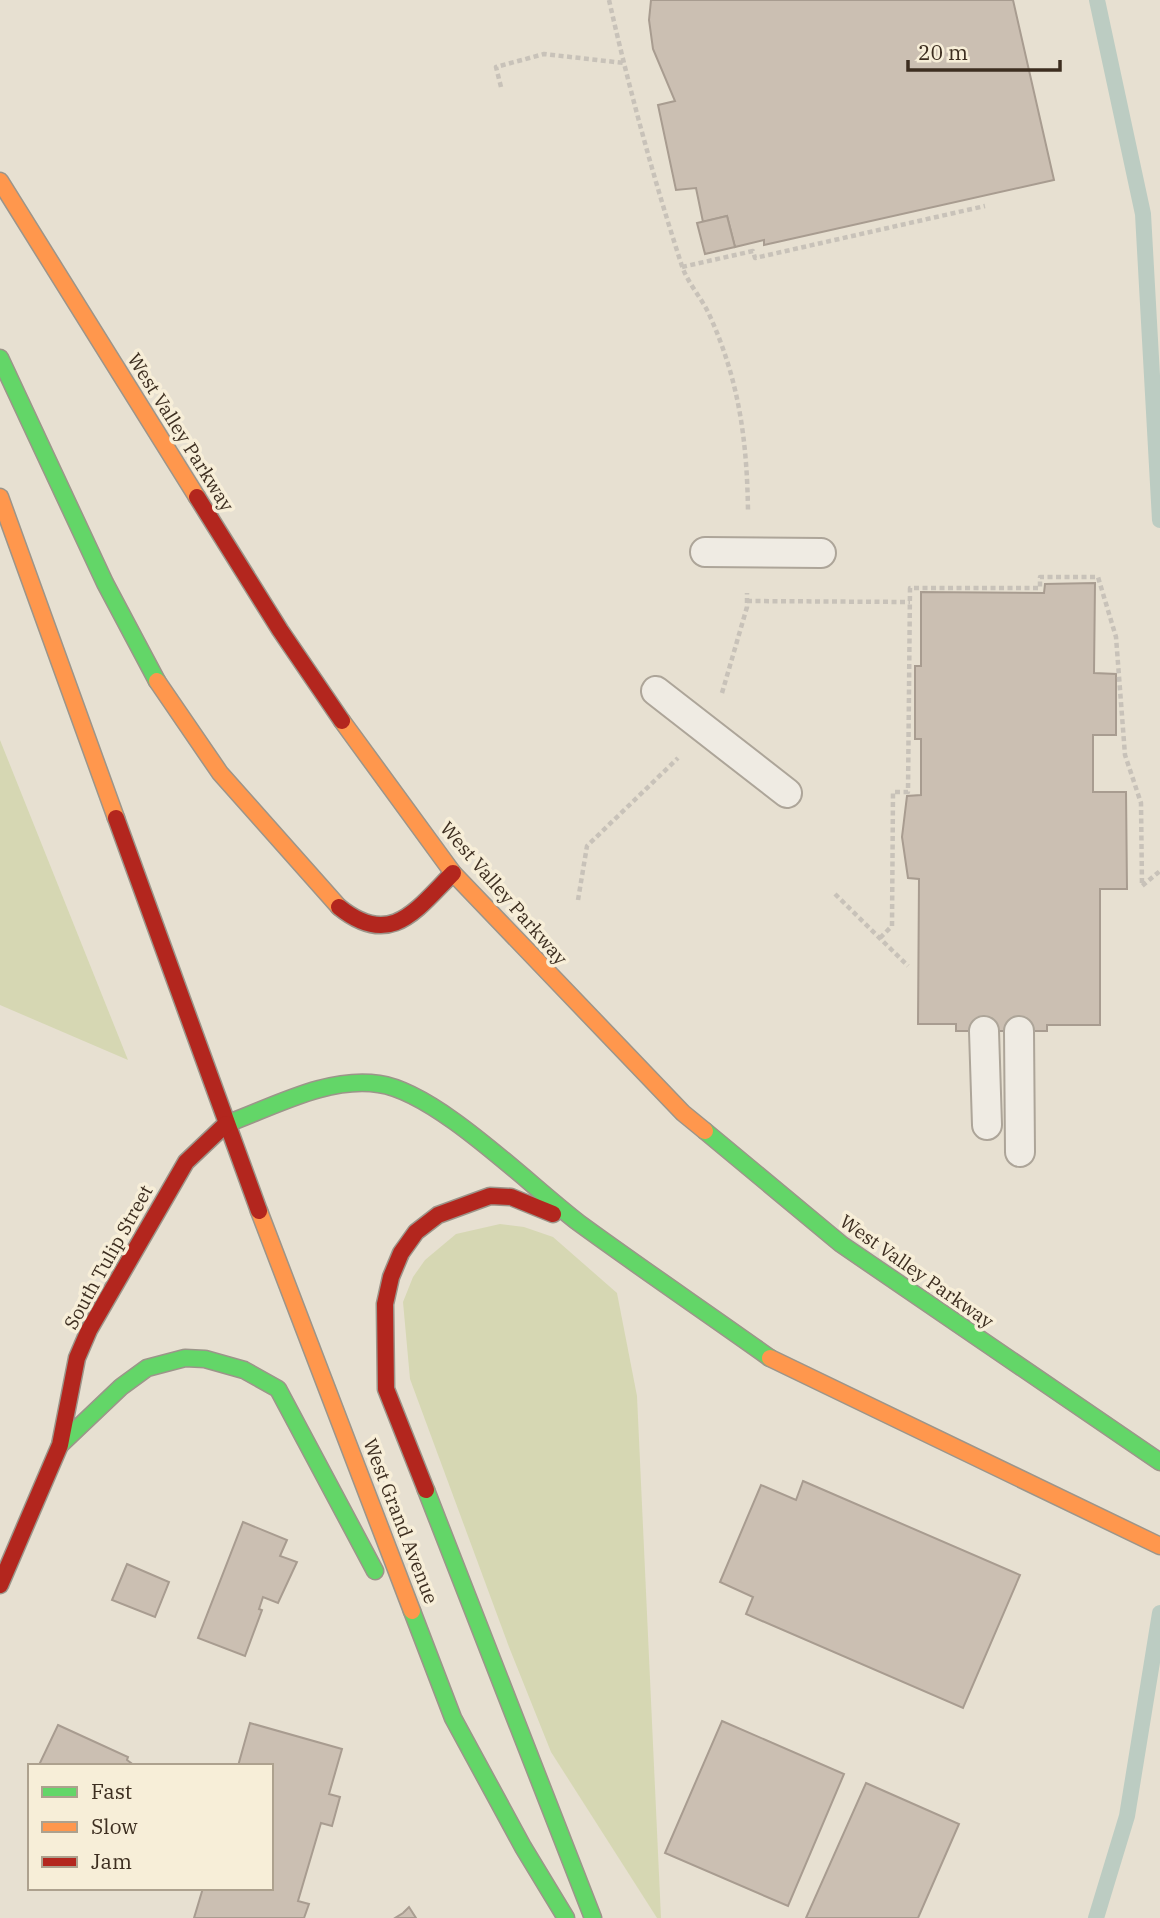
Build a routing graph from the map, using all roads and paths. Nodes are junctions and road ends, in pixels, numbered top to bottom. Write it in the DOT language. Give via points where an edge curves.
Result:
graph roads {
  1 [pos="609,0"];
  2 [pos="624,63"];
  3 [pos="501,87"];
  4 [pos="0,181"];
  5 [pos="985,206"];
  6 [pos="682,267"];
  7 [pos="0,358"];
  8 [pos="0,497"];
  9 [pos="705,552"];
  10 [pos="748,552"];
  11 [pos="821,553"];
  12 [pos="747,601"];
  13 [pos="910,602"];
  14 [pos="656,691"];
  15 [pos="700,725"];
  16 [pos="787,793"];
  17 [pos="1160,871"];
  18 [pos="453,873"];
  19 [pos="835,894"];
  20 [pos="578,900"];
  21 [pos="880,938"];
  22 [pos="908,966"];
  23 [pos="984,1031"];
  24 [pos="1019,1031"];
  25 [pos="226,1124"];
  26 [pos="987,1125"];
  27 [pos="1020,1152"];
  28 [pos="578,1222"];
  29 [pos="60,1445"];
  30 [pos="1160,1462"];
  31 [pos="1160,1546"];
  32 [pos="0,1586"];
  33 [pos="453,1718"];
  34 [pos="566,1918"];
  35 [pos="593,1918"];
  1 -- 2 [label="path"];
  2 -- 3 [label="path" via="544,54 496,67"];
  2 -- 6 [label="path"];
  4 -- 18 [label="main road, West Valley Parkway" via="280,630"];
  5 -- 6 [label="path" via="755,258 753,251"];
  6 -- 10 [label="path" via="709,314 739,396 748,482"];
  7 -- 18 [label="main road" via="119,611 177,714 267,829 323,892 360,923 382,928 406,917"];
  8 -- 25 [label="main road"];
  9 -- 10 [label="lane"];
  10 -- 11 [label="lane"];
  10 -- 12 [label="path"];
  12 -- 13 [label="path"];
  12 -- 15 [label="path" via="721,696"];
  13 -- 17 [label="path" via="910,588 1040,588 1040,577 1098,578 1116,637 1125,755 1141,803 1142,886"];
  13 -- 21 [label="path" via="908,792 893,792 892,926"];
  14 -- 15 [label="lane"];
  15 -- 16 [label="lane"];
  15 -- 20 [label="path" via="672,766 587,846"];
  18 -- 30 [label="main road, West Valley Parkway" via="595,1027 683,1113 761,1179 851,1251"];
  19 -- 21 [label="path"];
  21 -- 22 [label="path"];
  23 -- 26 [label="lane"];
  24 -- 27 [label="lane"];
  25 -- 28 [label="main road" via="343,1084 375,1083 411,1093"];
  25 -- 29 [label="main road, South Tulip Street" via="186,1163 89,1330 77,1358"];
  25 -- 33 [label="main road, West Grand Avenue"];
  28 -- 31 [label="main road" via="772,1359"];
  28 -- 35 [label="main road" via="498,1195 453,1207 414,1231 388,1281 381,1340 386,1389"];
  29 -- 32 [label="main road, South Tulip Street"];
  29 -- 33 [label="main road" via="130,1378 171,1358 217,1361 260,1376 278,1389"];
  33 -- 34 [label="main road, West Grand Avenue"];
}
